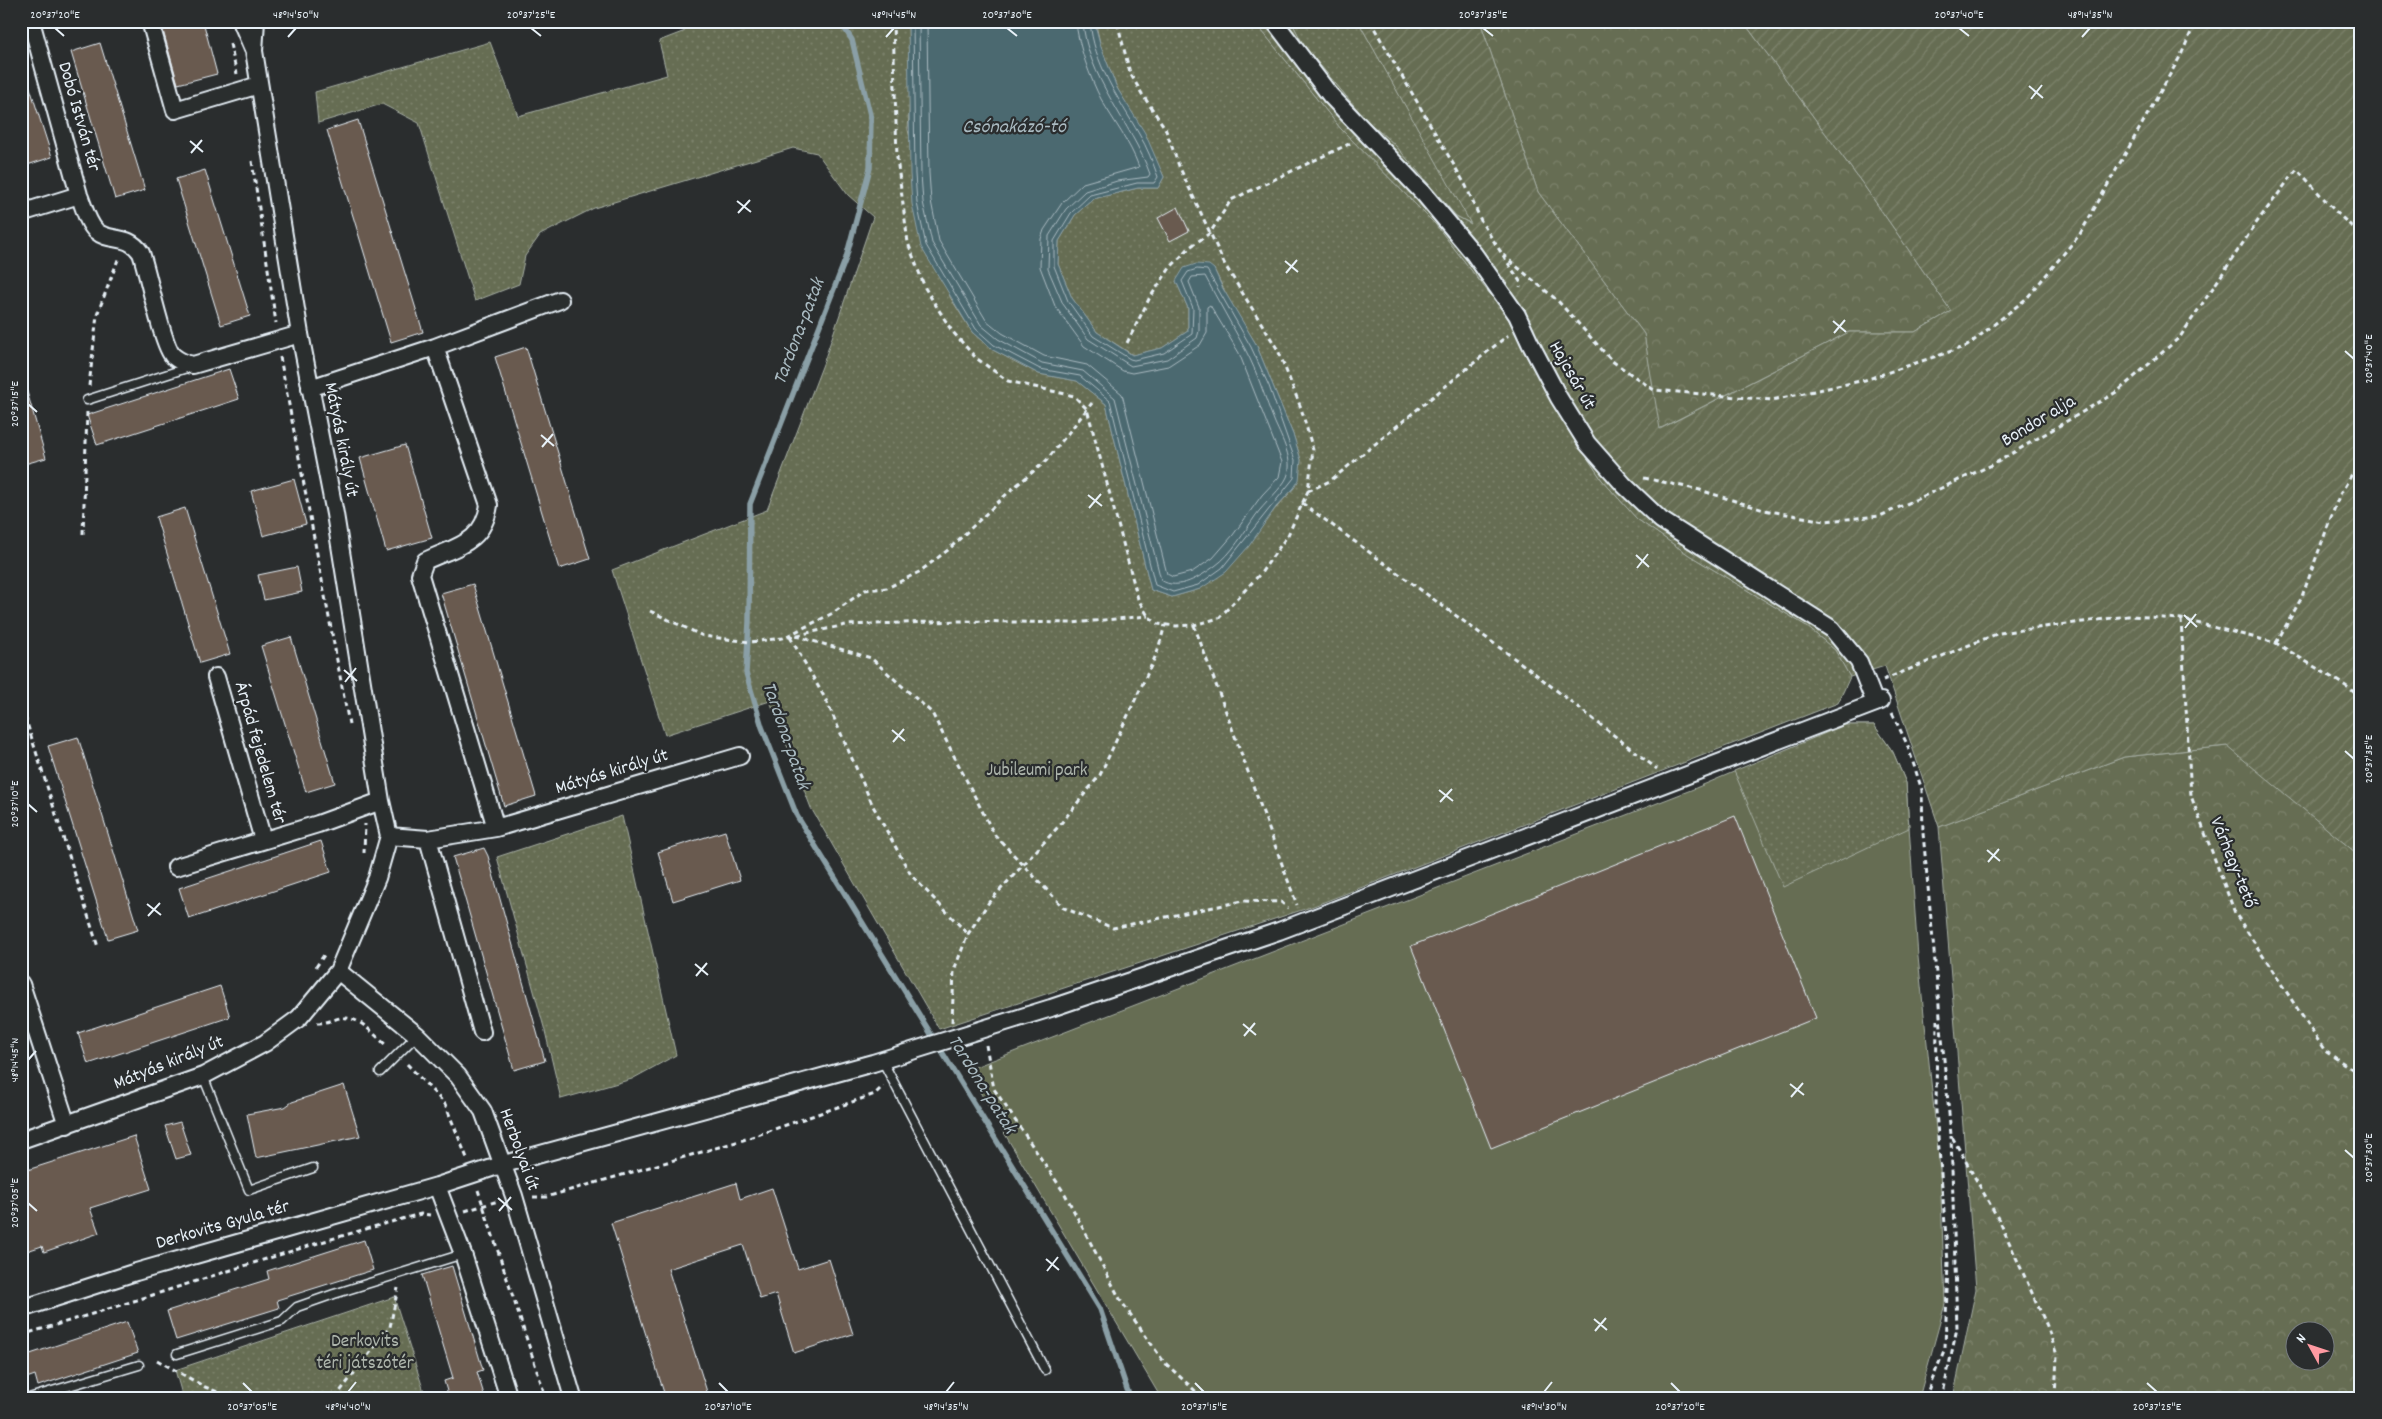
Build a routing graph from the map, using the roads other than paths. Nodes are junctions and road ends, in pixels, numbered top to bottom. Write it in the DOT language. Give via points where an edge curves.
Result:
graph roads {
  1 [pos="31,21"];
  2 [pos="150,21"];
  3 [pos="241,21"];
  4 [pos="256,21"];
  5 [pos="1274,21"];
  6 [pos="254,51"];
  7 [pos="259,85"];
  8 [pos="79,195"];
  9 [pos="21,214"];
  10 [pos="560,300"];
  11 [pos="300,334"];
  12 [pos="435,346"];
  13 [pos="194,365"];
  14 [pos="310,388"];
  15 [pos="87,400"];
  16 [pos="216,677"];
  17 [pos="1878,702"];
  18 [pos="740,756"];
  19 [pos="381,801"];
  20 [pos="496,828"];
  21 [pos="389,836"];
  22 [pos="428,839"];
  23 [pos="263,840"];
  24 [pos="176,867"];
  25 [pos="338,971"];
  26 [pos="21,984"];
  27 [pos="482,1032"];
  28 [pos="417,1035"];
  29 [pos="882,1060"];
  30 [pos="380,1072"];
  31 [pos="202,1076"];
  32 [pos="67,1124"];
  33 [pos="21,1140"];
  34 [pos="504,1164"];
  35 [pos="313,1168"];
  36 [pos="437,1186"];
  37 [pos="463,1254"];
  38 [pos="21,1309"];
  39 [pos="177,1354"];
  40 [pos="139,1365"];
  41 [pos="1045,1370"];
  42 [pos="29,1398"];
  43 [pos="509,1398"];
  44 [pos="573,1398"];
  1 -- 8 [label="street, Dobó István tér"];
  2 -- 7 [label="street" via="176,110"];
  3 -- 6 [label="street"];
  4 -- 6 [label="street"];
  5 -- 17 [label="street, Hajcsár út" via="1330,95 1390,157 1474,254 1519,319 1559,398 1587,443 1624,485 1661,520 1832,629 1858,662"];
  6 -- 7 [label="street, Mátyás király út"];
  7 -- 11 [label="street, Mátyás király út"];
  8 -- 9 [label="street, Dobó István tér"];
  8 -- 13 [label="street, Dobó István tér" via="96,231 136,245 144,261 172,354 184,363"];
  10 -- 12 [label="street"];
  11 -- 13 [label="street"];
  11 -- 14 [label="street, Mátyás király út"];
  12 -- 14 [label="street"];
  12 -- 20 [label="street" via="489,505 487,520 476,537 425,561 420,576"];
  13 -- 15 [label="lane"];
  14 -- 19 [label="street, Mátyás király út"];
  16 -- 23 [label="street, Árpád fejedelem tér"];
  17 -- 29 [label="street, Derkovits Gyula tér" via="1303,922 983,1030"];
  18 -- 20 [label="street, Mátyás király út"];
  19 -- 21 [label="street, Mátyás király út"];
  19 -- 23 [label="street, Árpád fejedelem tér"];
  20 -- 22 [label="street, Mátyás király út"];
  21 -- 22 [label="street, Mátyás király út"];
  21 -- 25 [label="street, Mátyás király út" via="377,878"];
  22 -- 27 [label="street"];
  23 -- 24 [label="street, Árpád fejedelem tér"];
  25 -- 28 [label="street, Herbolyai út"];
  25 -- 31 [label="street, Mátyás király út" via="298,1019 265,1043"];
  26 -- 32 [label="street"];
  28 -- 30 [label="lane"];
  28 -- 34 [label="street, Herbolyai út" via="471,1091 483,1111"];
  29 -- 34 [label="street, Derkovits Gyula tér"];
  29 -- 41 [label="lane"];
  31 -- 32 [label="street, Mátyás király út"];
  31 -- 35 [label="lane" via="248,1190"];
  32 -- 33 [label="street, Mátyás király út"];
  34 -- 36 [label="street, Derkovits Gyula tér"];
  34 -- 44 [label="street, Herbolyai út"];
  36 -- 37 [label="street"];
  36 -- 38 [label="street, Derkovits Gyula tér" via="136,1272"];
  37 -- 39 [label="lane" via="297,1307 282,1321"];
  37 -- 43 [label="street"];
  40 -- 42 [label="lane"];
}
